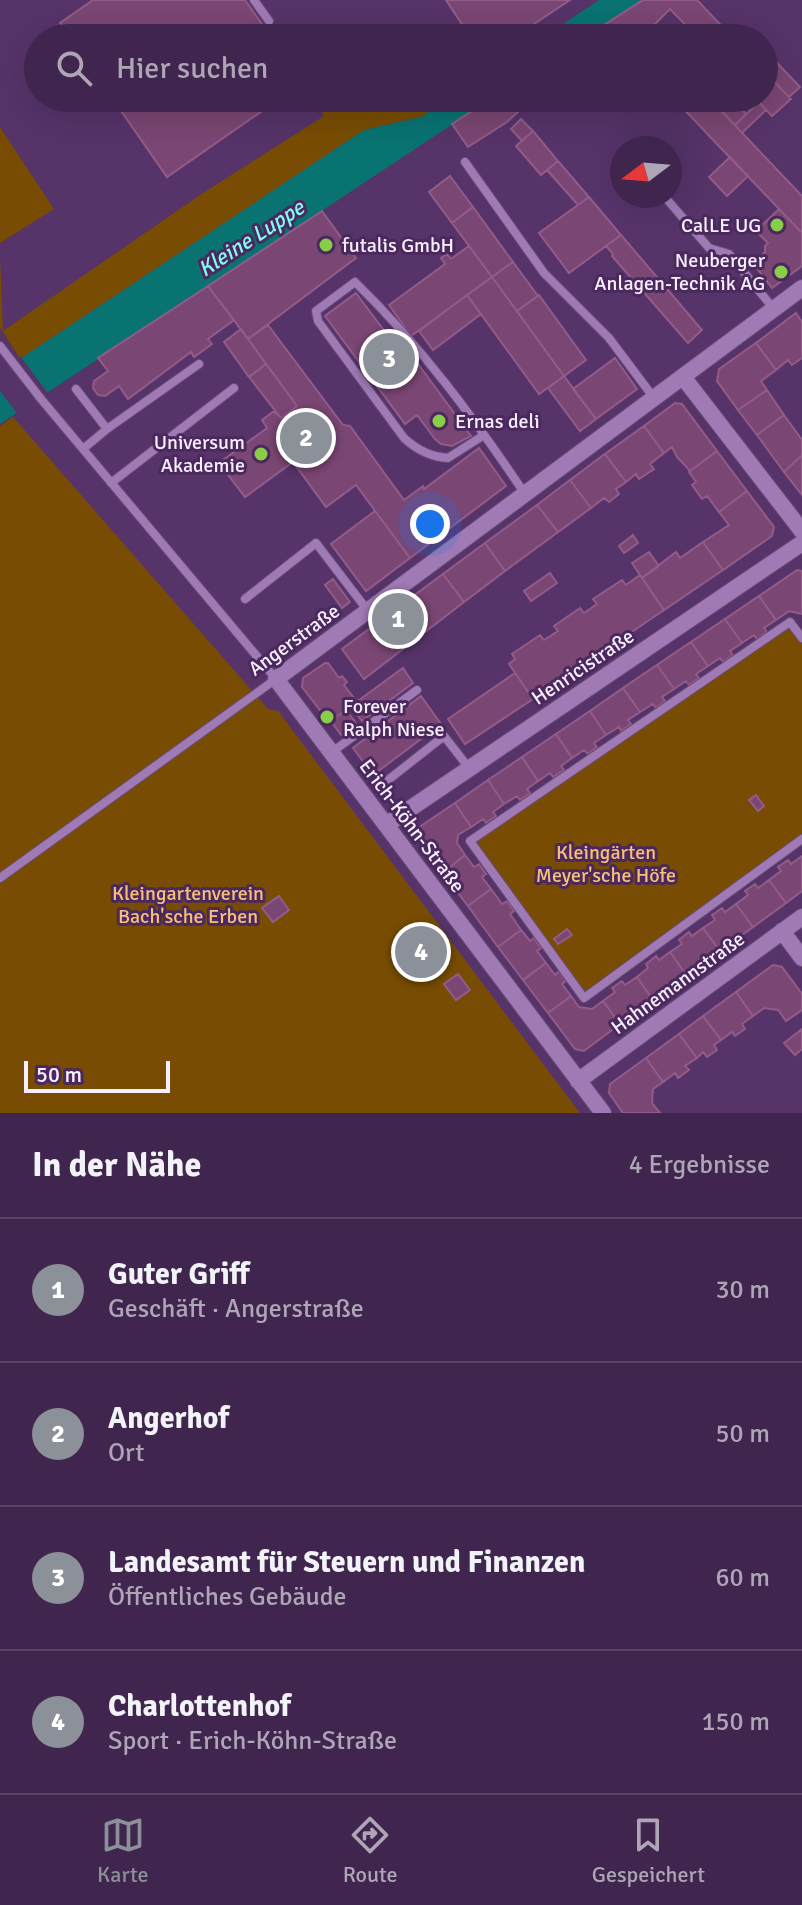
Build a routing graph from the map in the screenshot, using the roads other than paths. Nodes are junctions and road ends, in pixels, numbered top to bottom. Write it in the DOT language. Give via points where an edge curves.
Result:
graph roads {
  1 [pos="254,0"];
  2 [pos="269,21"];
  3 [pos="465,162"];
  4 [pos="674,208"];
  5 [pos="802,288"];
  6 [pos="774,309"];
  7 [pos="0,346"];
  8 [pos="199,364"];
  9 [pos="683,377"];
  10 [pos="234,388"];
  11 [pos="76,389"];
  12 [pos="654,398"];
  13 [pos="107,429"];
  14 [pos="484,435"];
  15 [pos="83,449"];
  16 [pos="111,483"];
  17 [pos="525,494"];
  18 [pos="802,531"];
  19 [pos="802,543"];
  20 [pos="245,599"];
  21 [pos="368,611"];
  22 [pos="802,638"];
  23 [pos="276,679"];
  24 [pos="417,690"];
  25 [pos="331,753"];
  26 [pos="469,768"];
  27 [pos="383,784"];
  28 [pos="386,825"];
  29 [pos="802,839"];
  30 [pos="0,878"];
  31 [pos="802,917"];
  32 [pos="782,931"];
  33 [pos="802,958"];
  34 [pos="578,1081"];
  35 [pos="603,1113"];
  1 -- 2 [label="lane"];
  3 -- 12 [label="lane" via="544,273 609,338"];
  4 -- 6 [label="lane" via="709,248 729,254"];
  5 -- 6 [label="street, Angerstraße"];
  6 -- 9 [label="street, Angerstraße"];
  7 -- 15 [label="lane, Erich-Köhn-Straße"];
  8 -- 13 [label="lane"];
  9 -- 12 [label="street, Angerstraße"];
  9 -- 18 [label="street"];
  10 -- 16 [label="lane"];
  11 -- 13 [label="lane"];
  12 -- 17 [label="street, Angerstraße"];
  13 -- 15 [label="lane"];
  14 -- 14 [label="lane" via="432,363 355,282 316,311 318,321 415,448 448,458"];
  14 -- 17 [label="lane"];
  15 -- 16 [label="lane, Erich-Köhn-Straße"];
  16 -- 23 [label="lane, Erich-Köhn-Straße"];
  17 -- 21 [label="street, Angerstraße"];
  19 -- 26 [label="street, Henricistraße"];
  20 -- 21 [label="lane" via="316,543"];
  21 -- 23 [label="street, Angerstraße"];
  22 -- 29 [label="lane" via="790,622 470,841 584,998"];
  23 -- 25 [label="street, Erich-Köhn-Straße"];
  23 -- 30 [label="lane, Angerstraße"];
  24 -- 25 [label="lane"];
  25 -- 28 [label="street, Erich-Köhn-Straße"];
  26 -- 27 [label="lane" via="444,736"];
  26 -- 28 [label="street, Henricistraße"];
  28 -- 34 [label="street, Erich-Köhn-Straße"];
  31 -- 32 [label="street, Hahnemannstraße"];
  32 -- 33 [label="street"];
  32 -- 34 [label="street, Hahnemannstraße"];
  34 -- 35 [label="street, Erich-Köhn-Straße"];
}
